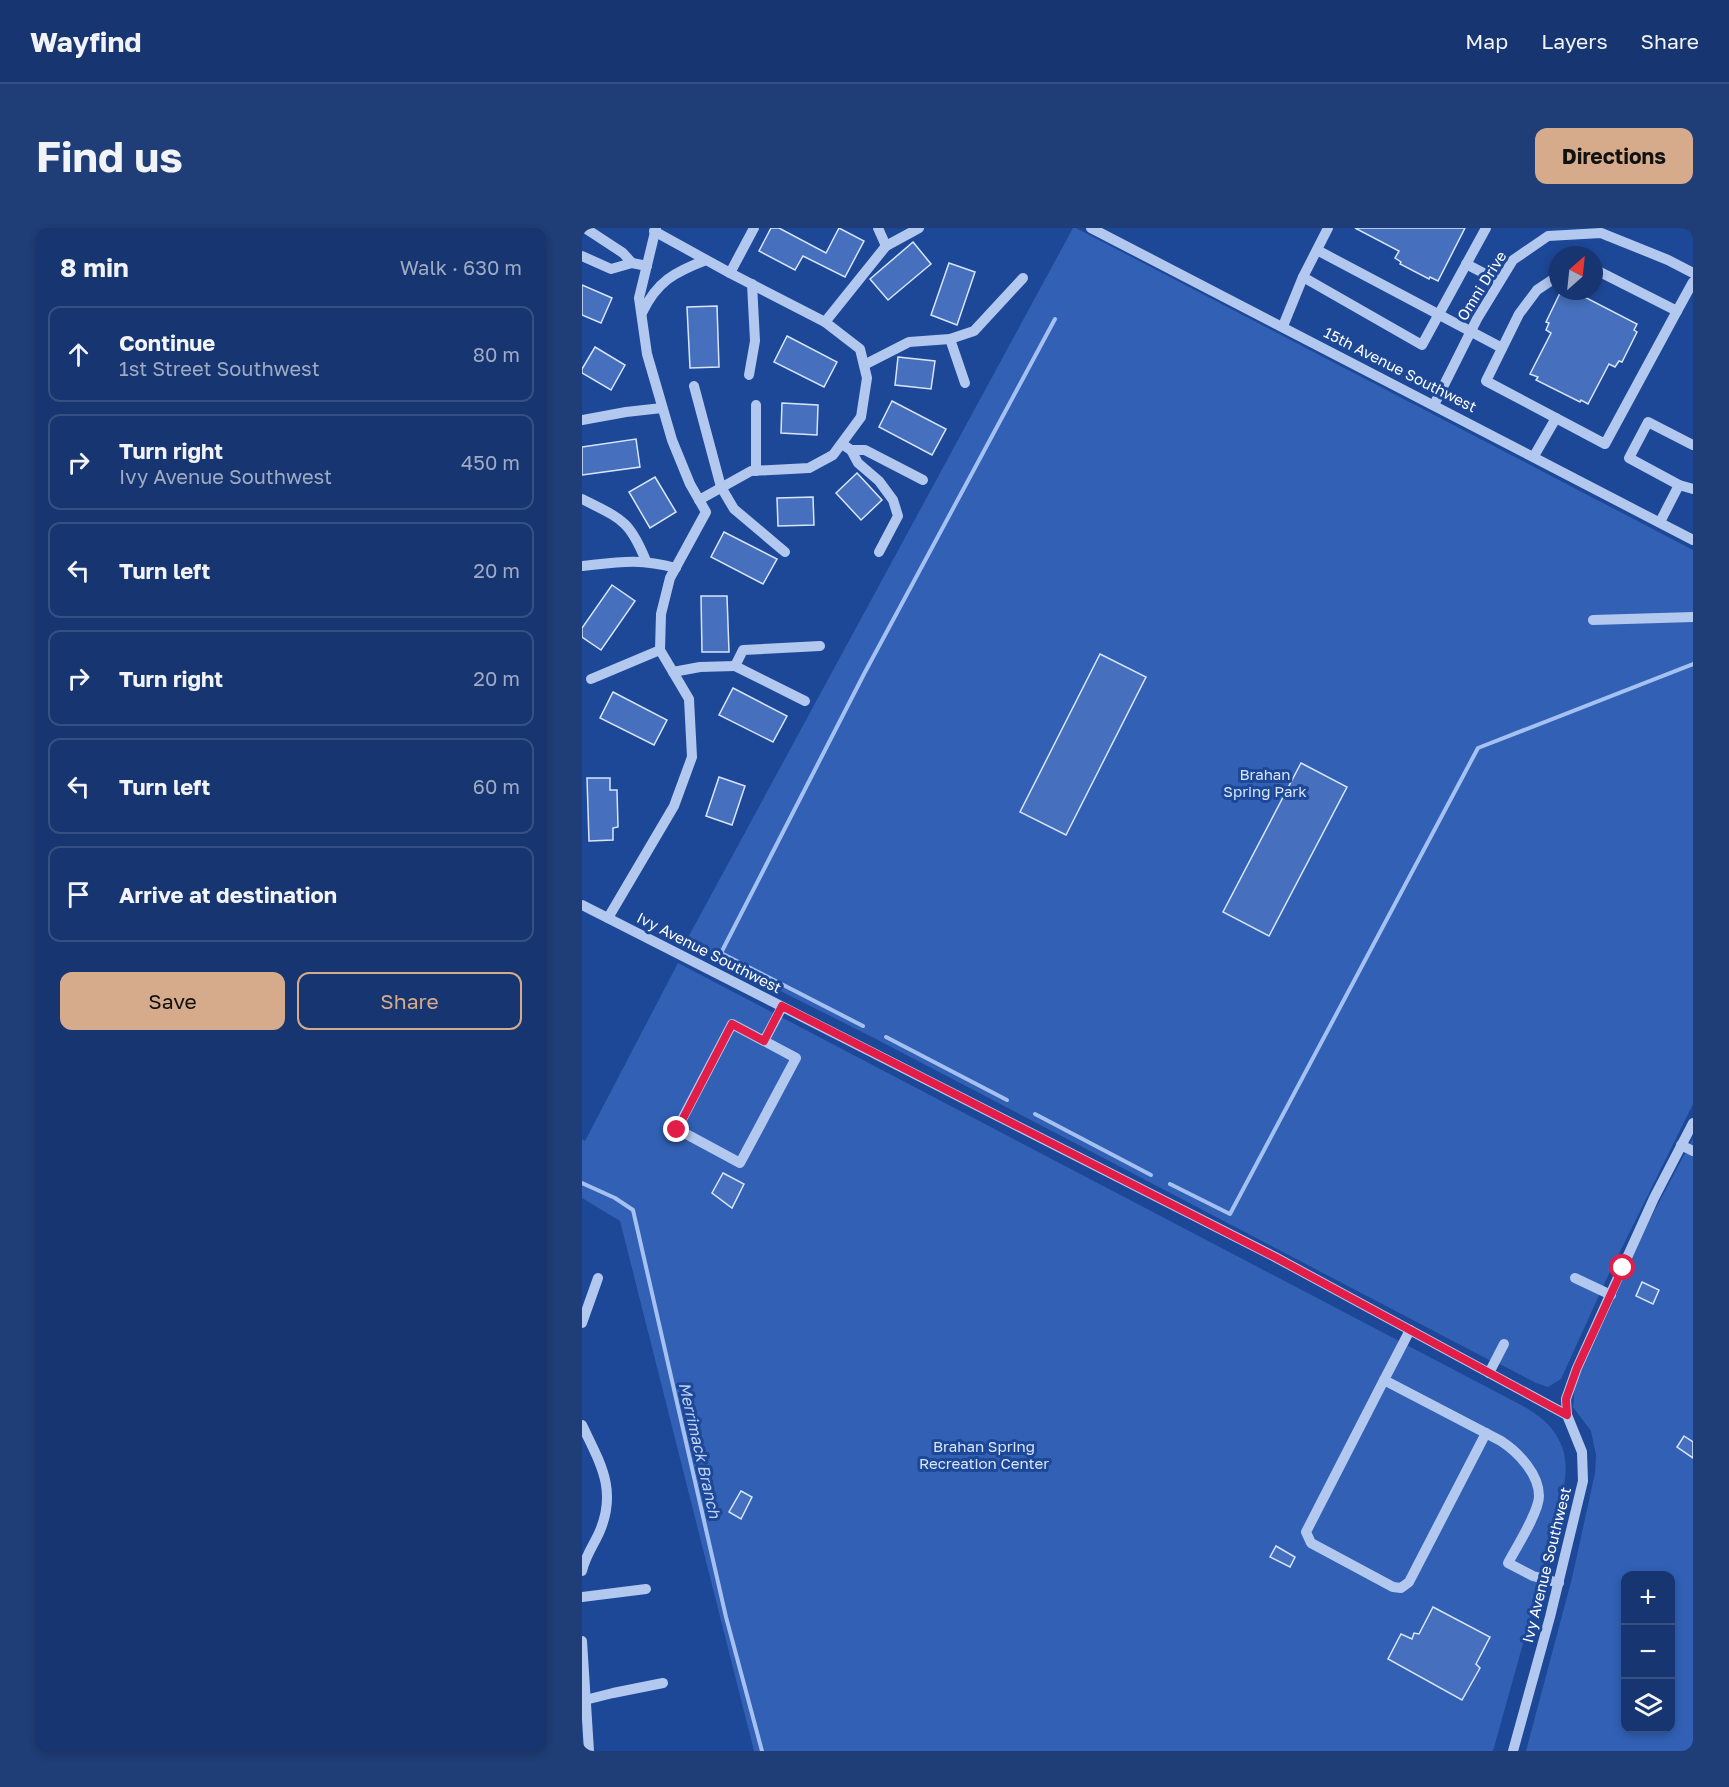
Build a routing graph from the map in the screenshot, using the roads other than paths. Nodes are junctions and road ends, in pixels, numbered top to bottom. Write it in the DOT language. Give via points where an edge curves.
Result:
graph roads {
  1 [pos="585,228"];
  2 [pos="754,228"];
  3 [pos="878,228"];
  4 [pos="919,228"];
  5 [pos="1091,228"];
  6 [pos="1328,228"];
  7 [pos="1486,228"];
  8 [pos="655,230"];
  9 [pos="886,246"];
  10 [pos="1317,250"];
  11 [pos="582,256"];
  12 [pos="706,260"];
  13 [pos="632,263"];
  14 [pos="1466,264"];
  15 [pos="646,266"];
  16 [pos="730,273"];
  17 [pos="1693,273"];
  18 [pos="1603,274"];
  19 [pos="1303,277"];
  20 [pos="1023,278"];
  21 [pos="1499,281"];
  22 [pos="1549,282"];
  23 [pos="1693,282"];
  24 [pos="752,284"];
  25 [pos="1677,311"];
  26 [pos="641,314"];
  27 [pos="1438,315"];
  28 [pos="825,322"];
  29 [pos="1283,326"];
  30 [pos="1471,332"];
  31 [pos="950,339"];
  32 [pos="1502,348"];
  33 [pos="864,365"];
  34 [pos="749,375"];
  35 [pos="965,383"];
  36 [pos="694,386"];
  37 [pos="756,405"];
  38 [pos="1434,405"];
  39 [pos="662,408"];
  40 [pos="1556,418"];
  41 [pos="582,420"];
  42 [pos="1693,445"];
  43 [pos="847,447"];
  44 [pos="1534,456"];
  45 [pos="756,471"];
  46 [pos="923,480"];
  47 [pos="1679,484"];
  48 [pos="721,487"];
  49 [pos="1693,489"];
  50 [pos="582,499"];
  51 [pos="699,500"];
  52 [pos="1660,522"];
  53 [pos="1693,540"];
  54 [pos="784,552"];
  55 [pos="879,552"];
  56 [pos="646,561"];
  57 [pos="582,566"];
  58 [pos="676,568"];
  59 [pos="1693,617"];
  60 [pos="1593,620"];
  61 [pos="820,646"];
  62 [pos="660,650"];
  63 [pos="735,666"];
  64 [pos="673,672"];
  65 [pos="591,679"];
  66 [pos="805,701"];
  67 [pos="582,905"];
  68 [pos="608,918"];
  69 [pos="782,1006"];
  70 [pos="764,1041"];
  71 [pos="1693,1123"];
  72 [pos="1681,1145"];
  73 [pos="1693,1151"];
  74 [pos="598,1278"];
  75 [pos="1575,1278"];
  76 [pos="1611,1295"];
  77 [pos="582,1323"];
  78 [pos="1410,1330"];
  79 [pos="1504,1344"];
  80 [pos="1489,1373"];
  81 [pos="1384,1380"];
  82 [pos="1567,1415"];
  83 [pos="582,1425"];
  84 [pos="1486,1433"];
  85 [pos="586,1551"];
  86 [pos="582,1571"];
  87 [pos="1559,1583"];
  88 [pos="646,1589"];
  89 [pos="582,1597"];
  90 [pos="582,1641"];
  91 [pos="583,1665"];
  92 [pos="663,1683"];
  93 [pos="585,1700"];
  94 [pos="589,1751"];
  95 [pos="1513,1751"];
  1 -- 13 [label="street"];
  2 -- 16 [label="street"];
  3 -- 9 [label="street"];
  4 -- 9 [label="street"];
  5 -- 29 [label="street, 15th Avenue Southwest"];
  6 -- 10 [label="street"];
  7 -- 14 [label="street"];
  8 -- 12 [label="street"];
  8 -- 15 [label="street"];
  9 -- 28 [label="street"];
  10 -- 19 [label="street"];
  10 -- 27 [label="street"];
  11 -- 13 [label="street" via="611,268"];
  12 -- 16 [label="street"];
  12 -- 26 [label="street" via="678,270 665,280"];
  13 -- 15 [label="street"];
  14 -- 21 [label="street"];
  14 -- 27 [label="street"];
  15 -- 26 [label="street" via="639,298"];
  16 -- 24 [label="street"];
  17 -- 21 [label="street, Omni Drive" via="1601,233 1548,236 1513,260"];
  18 -- 25 [label="street"];
  19 -- 27 [label="street" via="1422,345"];
  19 -- 29 [label="street"];
  20 -- 31 [label="street" via="974,331"];
  21 -- 30 [label="street, Omni Drive"];
  22 -- 32 [label="street" via="1519,314"];
  23 -- 25 [label="street"];
  24 -- 28 [label="street"];
  24 -- 34 [label="street" via="755,340"];
  25 -- 40 [label="street" via="1605,444"];
  26 -- 39 [label="street"];
  27 -- 30 [label="street"];
  28 -- 33 [label="street" via="860,349"];
  29 -- 38 [label="street, 15th Avenue Southwest"];
  30 -- 32 [label="street"];
  30 -- 38 [label="street, Omni Drive"];
  31 -- 33 [label="street" via="909,342"];
  31 -- 35 [label="street"];
  32 -- 40 [label="street" via="1486,381"];
  33 -- 43 [label="street" via="867,378 861,417"];
  36 -- 48 [label="street"];
  37 -- 45 [label="street"];
  38 -- 44 [label="street, 15th Avenue Southwest"];
  39 -- 41 [label="street"];
  39 -- 51 [label="street"];
  40 -- 44 [label="street"];
  42 -- 47 [label="street" via="1648,422 1629,458"];
  43 -- 45 [label="street" via="808,468"];
  43 -- 46 [label="street" via="865,450"];
  43 -- 55 [label="street" via="879,481 893,500 898,516"];
  44 -- 52 [label="street, 15th Avenue Southwest"];
  45 -- 48 [label="street"];
  47 -- 49 [label="street"];
  47 -- 52 [label="street"];
  48 -- 51 [label="street"];
  48 -- 54 [label="street" via="734,509"];
  50 -- 56 [label="street" via="621,518 636,536"];
  51 -- 58 [label="street" via="706,512"];
  52 -- 53 [label="street, 15th Avenue Southwest"];
  56 -- 57 [label="street"];
  56 -- 58 [label="street"];
  58 -- 62 [label="street" via="662,614"];
  59 -- 60 [label="street"];
  61 -- 63 [label="street" via="744,650"];
  62 -- 64 [label="street"];
  62 -- 65 [label="street"];
  63 -- 64 [label="street"];
  63 -- 66 [label="street"];
  64 -- 68 [label="street" via="689,699 692,757 674,806"];
  67 -- 68 [label="street, Ivy Avenue Southwest"];
  68 -- 69 [label="street, Ivy Avenue Southwest"];
  69 -- 70 [label="street"];
  69 -- 78 [label="street, Ivy Avenue Southwest"];
  70 -- 70 [label="street" via="732,1024 677,1130 740,1163 796,1058"];
  71 -- 72 [label="street"];
  72 -- 73 [label="street"];
  72 -- 76 [label="street"];
  74 -- 77 [label="street"];
  75 -- 76 [label="street"];
  76 -- 82 [label="street" via="1577,1368 1566,1399"];
  78 -- 80 [label="street, Ivy Avenue Southwest"];
  78 -- 81 [label="street"];
  79 -- 80 [label="street"];
  80 -- 82 [label="street, Ivy Avenue Southwest"];
  81 -- 84 [label="street"];
  81 -- 84 [label="street" via="1306,1532 1311,1543 1393,1587 1407,1585"];
  82 -- 87 [label="street, Ivy Avenue Southwest" via="1582,1452 1583,1481"];
  83 -- 85 [label="street" via="604,1472 608,1498 600,1530"];
  84 -- 87 [label="street" via="1515,1450 1526,1463 1540,1495 1508,1563"];
  85 -- 86 [label="street"];
  87 -- 95 [label="street, Ivy Avenue Southwest"];
  88 -- 89 [label="street"];
  90 -- 91 [label="street"];
  91 -- 93 [label="street"];
  92 -- 93 [label="street"];
  93 -- 94 [label="street"];
}
